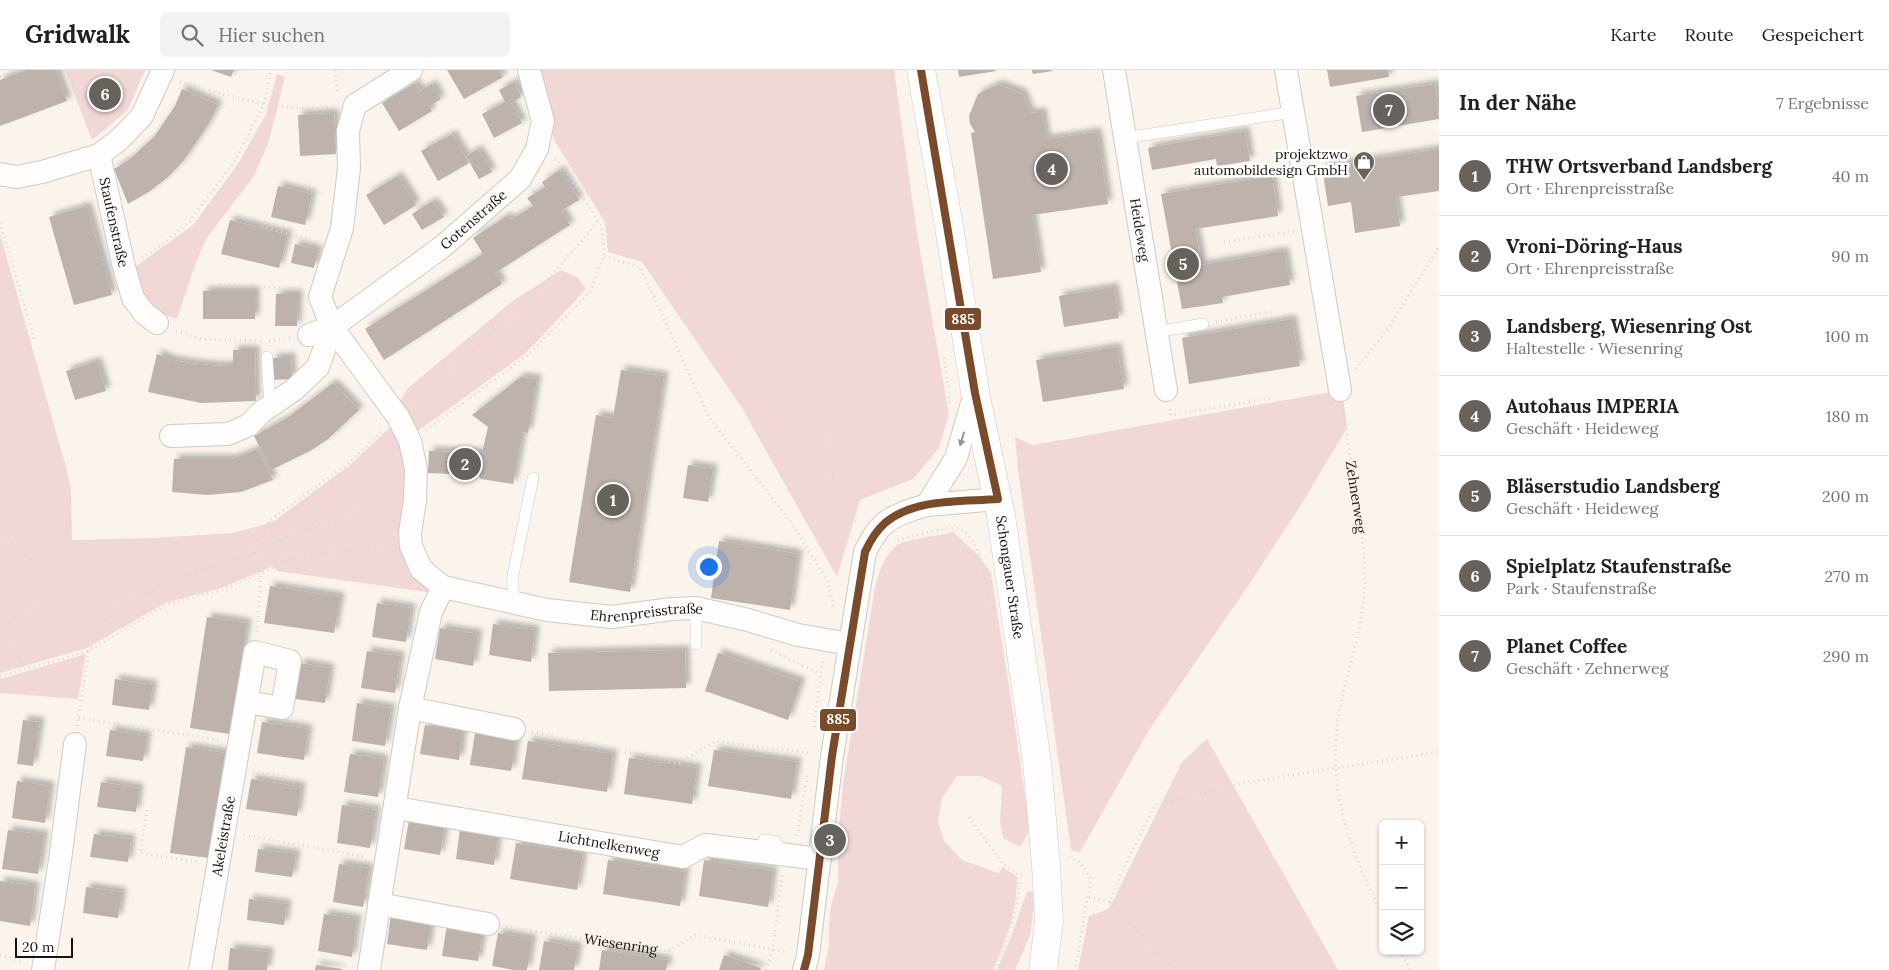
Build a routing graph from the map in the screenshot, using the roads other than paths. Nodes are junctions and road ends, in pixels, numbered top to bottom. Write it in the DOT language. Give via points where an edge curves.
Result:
graph roads {
  1 [pos="411,70"];
  2 [pos="529,70"];
  3 [pos="921,70"];
  4 [pos="1114,70"];
  5 [pos="1286,70"];
  6 [pos="163,71"];
  7 [pos="1293,112"];
  8 [pos="1125,138"];
  9 [pos="99,156"];
  10 [pos="0,174"];
  11 [pos="157,323"];
  12 [pos="1202,324"];
  13 [pos="332,327"];
  14 [pos="1156,332"];
  15 [pos="309,335"];
  16 [pos="267,357"];
  17 [pos="1166,390"];
  18 [pos="1340,390"];
  19 [pos="975,392"];
  20 [pos="270,406"];
  21 [pos="171,436"];
  22 [pos="533,478"];
  23 [pos="998,499"];
  24 [pos="927,505"];
  25 [pos="442,587"];
  26 [pos="513,603"];
  27 [pos="696,608"];
  28 [pos="696,644"];
  29 [pos="850,644"];
  30 [pos="247,702"];
  31 [pos="410,708"];
  32 [pos="514,728"];
  33 [pos="75,744"];
  34 [pos="396,808"];
  35 [pos="764,840"];
  36 [pos="784,855"];
  37 [pos="820,859"];
  38 [pos="379,904"];
  39 [pos="488,924"];
  40 [pos="806,962"];
  41 [pos="42,970"];
  42 [pos="200,970"];
  43 [pos="368,970"];
  44 [pos="1043,970"];
  1 -- 13 [label="street" via="347,106 349,168 342,228 320,296"];
  2 -- 13 [label="street, Gotenstraße" via="543,121 537,149 520,179 442,247"];
  3 -- 19 [label="main road, Schongauer Straße"];
  4 -- 8 [label="street, Heideweg"];
  5 -- 7 [label="street"];
  6 -- 9 [label="street" via="142,116"];
  7 -- 8 [label="lane"];
  7 -- 18 [label="street"];
  8 -- 14 [label="street, Heideweg"];
  9 -- 10 [label="street" via="16,177"];
  9 -- 11 [label="street, Staufenstraße" via="133,298"];
  12 -- 14 [label="lane"];
  13 -- 15 [label="street, Gotenstraße"];
  13 -- 20 [label="street" via="318,366"];
  13 -- 25 [label="street, Ehrenpreisstraße" via="398,417 410,441 416,469 411,546 421,569"];
  14 -- 17 [label="street, Heideweg"];
  16 -- 20 [label="lane"];
  19 -- 23 [label="main road, Schongauer Straße"];
  19 -- 24 [label="street, one-way" via="956,458"];
  20 -- 21 [label="street" via="249,425 228,434"];
  22 -- 26 [label="lane" via="513,575"];
  23 -- 24 [label="street"];
  23 -- 44 [label="main road, Schongauer Straße" via="1037,762 1048,922"];
  24 -- 29 [label="street" via="884,523 882,541 865,552"];
  25 -- 26 [label="street, Ehrenpreisstraße"];
  25 -- 31 [label="street" via="431,612"];
  26 -- 27 [label="street, Ehrenpreisstraße" via="612,617"];
  27 -- 28 [label="lane"];
  27 -- 29 [label="street, Ehrenpreisstraße" via="798,635"];
  29 -- 37 [label="street"];
  30 -- 30 [label="street, Akeleistraße" via="255,652 290,661 282,708"];
  30 -- 42 [label="street, Akeleistraße"];
  31 -- 32 [label="street"];
  31 -- 34 [label="street"];
  33 -- 41 [label="street"];
  34 -- 36 [label="street, Lichtnelkenweg" via="683,858 705,845"];
  34 -- 38 [label="street"];
  35 -- 36 [label="lane" via="775,841"];
  36 -- 37 [label="street, Lichtnelkenweg"];
  37 -- 40 [label="street"];
  38 -- 39 [label="street"];
  38 -- 43 [label="street"];
}
